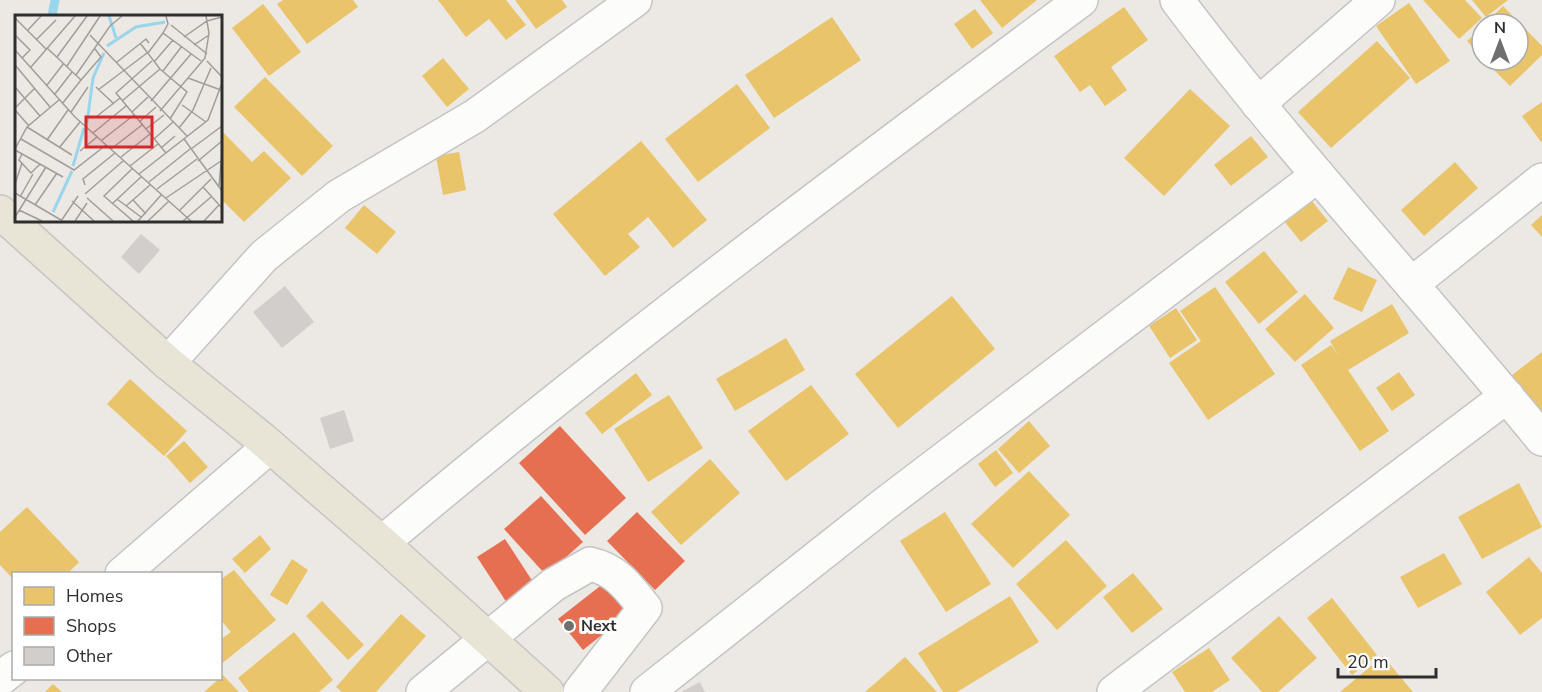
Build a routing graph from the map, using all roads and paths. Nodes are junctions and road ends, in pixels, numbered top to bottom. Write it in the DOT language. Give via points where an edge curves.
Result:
graph roads {
  1 [pos="635,0"];
  2 [pos="1082,0"];
  3 [pos="1177,0"];
  4 [pos="1378,0"];
  5 [pos="1258,104"];
  6 [pos="1318,175"];
  7 [pos="1542,180"];
  8 [pos="0,212"];
  9 [pos="1413,283"];
  10 [pos="168,363"];
  11 [pos="1507,396"];
  12 [pos="1542,439"];
  13 [pos="270,446"];
  14 [pos="382,543"];
  15 [pos="123,572"];
  16 [pos="487,640"];
  17 [pos="12,670"];
  18 [pos="0,679"];
  19 [pos="423,692"];
  20 [pos="547,692"];
  21 [pos="580,692"];
  22 [pos="647,692"];
  23 [pos="1114,692"];
  1 -- 10 [label="street" via="475,116 339,196 264,256"];
  2 -- 14 [label="street" via="754,244 506,438"];
  3 -- 5 [label="street"];
  4 -- 5 [label="street"];
  5 -- 6 [label="street"];
  6 -- 9 [label="street"];
  6 -- 22 [label="street" via="886,503"];
  7 -- 9 [label="street"];
  8 -- 10 [label="main road"];
  9 -- 11 [label="street"];
  10 -- 13 [label="main road"];
  11 -- 12 [label="street"];
  11 -- 23 [label="street"];
  13 -- 14 [label="main road"];
  13 -- 15 [label="street"];
  14 -- 16 [label="main road"];
  16 -- 19 [label="street"];
  16 -- 20 [label="main road"];
  16 -- 21 [label="street" via="553,585 590,564 606,568 621,578 645,608"];
  17 -- 18 [label="street"];
}
